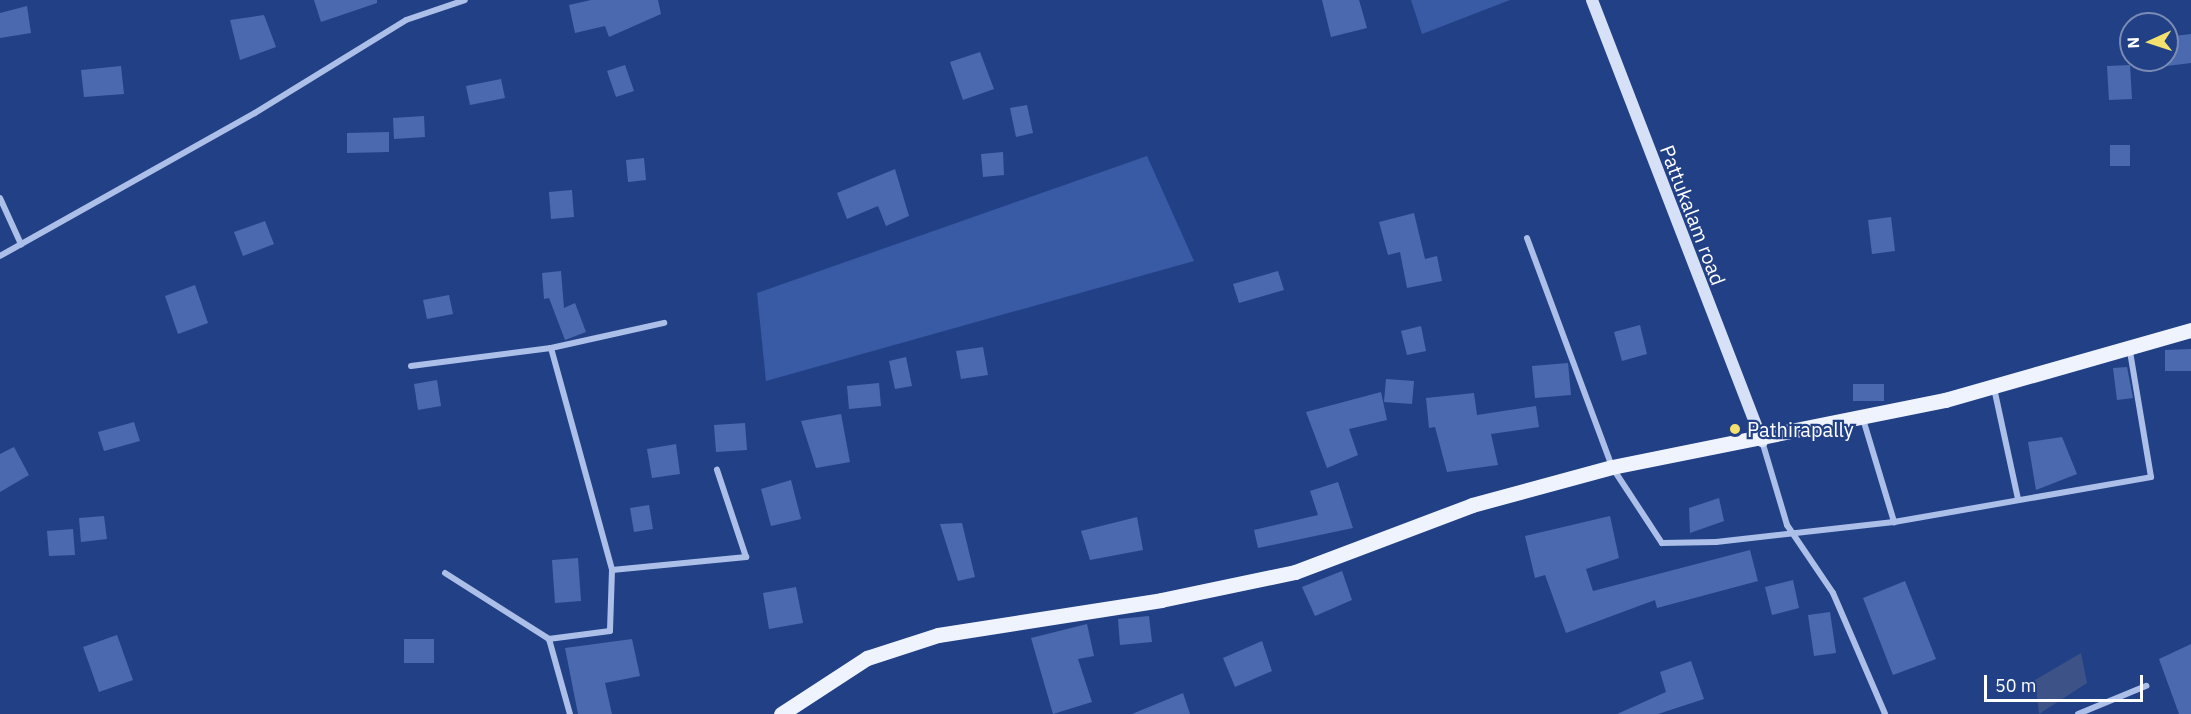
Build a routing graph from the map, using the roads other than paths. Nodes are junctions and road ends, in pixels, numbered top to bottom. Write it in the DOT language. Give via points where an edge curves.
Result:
graph roads {
  1 [pos="465,0"];
  2 [pos="1592,0"];
  3 [pos="0,198"];
  4 [pos="1527,238"];
  5 [pos="21,244"];
  6 [pos="0,256"];
  7 [pos="664,323"];
  8 [pos="2191,330"];
  9 [pos="551,348"];
  10 [pos="2130,351"];
  11 [pos="411,366"];
  12 [pos="1993,384"];
  13 [pos="1863,416"];
  14 [pos="1762,441"];
  15 [pos="1612,467"];
  16 [pos="717,470"];
  17 [pos="2018,499"];
  18 [pos="1894,522"];
  19 [pos="1792,534"];
  20 [pos="612,570"];
  21 [pos="445,573"];
  22 [pos="549,639"];
  23 [pos="2146,686"];
  24 [pos="570,714"];
  25 [pos="781,714"];
  26 [pos="1885,714"];
  27 [pos="2078,714"];
  1 -- 5 [label="street" via="406,20 255,113"];
  2 -- 14 [label="main road, Pattukalam road"];
  3 -- 5 [label="street"];
  4 -- 15 [label="street"];
  5 -- 6 [label="street"];
  7 -- 9 [label="street"];
  8 -- 10 [label="main road"];
  9 -- 11 [label="street"];
  9 -- 20 [label="street"];
  10 -- 12 [label="main road"];
  10 -- 17 [label="street" via="2151,477"];
  12 -- 13 [label="main road" via="1945,400"];
  12 -- 17 [label="street"];
  13 -- 14 [label="main road"];
  13 -- 18 [label="street"];
  14 -- 15 [label="main road"];
  14 -- 19 [label="street"];
  15 -- 19 [label="street" via="1662,543"];
  15 -- 25 [label="main road" via="1472,505 1294,572 1161,600 938,635 867,658"];
  16 -- 20 [label="street" via="746,557"];
  17 -- 18 [label="street"];
  18 -- 19 [label="street"];
  19 -- 26 [label="street" via="1833,593"];
  20 -- 22 [label="street" via="610,631"];
  21 -- 22 [label="street"];
  22 -- 24 [label="street"];
  23 -- 27 [label="street"];
}
